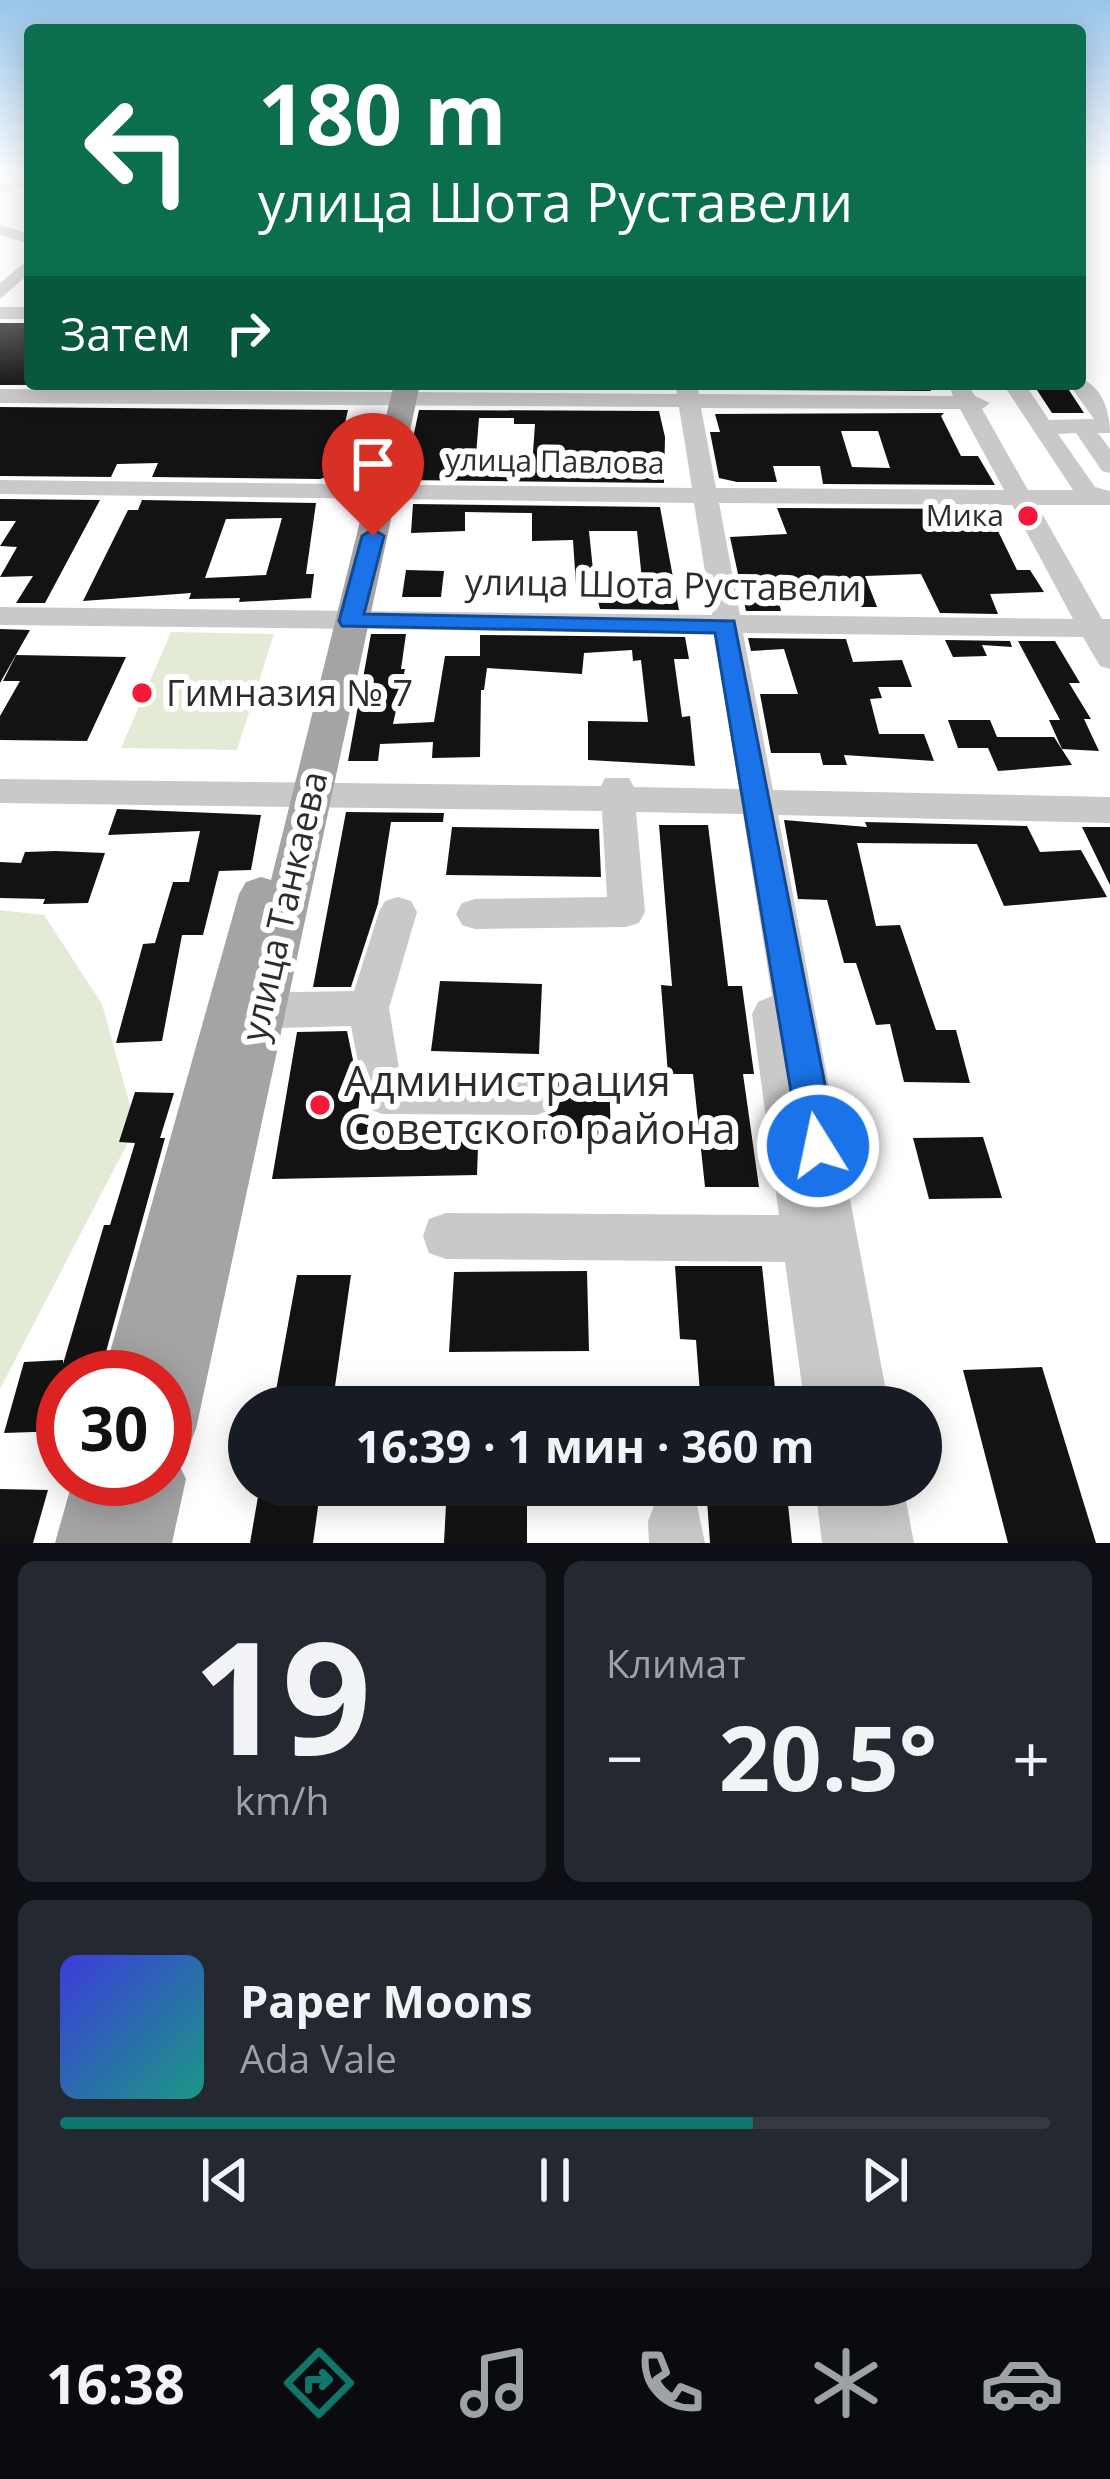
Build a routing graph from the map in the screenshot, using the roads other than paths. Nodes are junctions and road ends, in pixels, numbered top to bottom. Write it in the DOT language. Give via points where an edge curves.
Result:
graph roads {
  1 [pos="24,269"];
  2 [pos="0,293"];
  3 [pos="1018,390"];
  4 [pos="1084,390"];
  5 [pos="398,391"];
  6 [pos="682,392"];
  7 [pos="968,394"];
  8 [pos="0,396"];
  9 [pos="1082,426"];
  10 [pos="1110,426"];
  11 [pos="1043,427"];
  12 [pos="1110,466"];
  13 [pos="0,487"];
  14 [pos="374,494"];
  15 [pos="700,497"];
  16 [pos="1104,498"];
  17 [pos="1028,499"];
  18 [pos="0,616"];
  19 [pos="339,619"];
  20 [pos="717,626"];
  21 [pos="1104,627"];
  22 [pos="1110,659"];
  23 [pos="0,781"];
  24 [pos="300,787"];
  25 [pos="0,791"];
  26 [pos="619,793"];
  27 [pos="1110,793"];
  28 [pos="746,796"];
  29 [pos="1110,810"];
  30 [pos="398,912"];
  31 [pos="475,914"];
  32 [pos="369,1008"];
  33 [pos="244,1011"];
  34 [pos="537,1096"];
  35 [pos="446,1236"];
  36 [pos="821,1240"];
  37 [pos="141,1350"];
  38 [pos="180,1350"];
  39 [pos="830,1386"];
  40 [pos="858,1386"];
  41 [pos="98,1506"];
  42 [pos="148,1506"];
  43 [pos="845,1506"];
  44 [pos="880,1506"];
  45 [pos="88,1543"];
  46 [pos="139,1543"];
  47 [pos="850,1543"];
  48 [pos="886,1543"];
  1 -- 2 [label="street"];
  3 -- 11 [label="street"];
  4 -- 10 [label="street"];
  5 -- 6 [label="street"];
  5 -- 8 [label="street"];
  5 -- 14 [label="main road, улица Танкаева"];
  6 -- 7 [label="street"];
  6 -- 15 [label="street"];
  7 -- 17 [label="street"];
  9 -- 10 [label="street"];
  9 -- 11 [label="street"];
  9 -- 12 [label="street"];
  11 -- 16 [label="street" via="1086,492"];
  13 -- 14 [label="street, улица Павлова"];
  14 -- 15 [label="street, улица Павлова"];
  14 -- 19 [label="main road, улица Танкаева"];
  15 -- 17 [label="street, улица Павлова"];
  15 -- 20 [label="street"];
  16 -- 17 [label="street, улица Павлова"];
  17 -- 21 [label="street"];
  18 -- 19 [label="street, улица Шота Руставели"];
  19 -- 20 [label="street, улица Шота Руставели"];
  19 -- 24 [label="main road, улица Танкаева"];
  20 -- 21 [label="street, улица Шота Руставели"];
  20 -- 28 [label="street"];
  21 -- 22 [label="street"];
  23 -- 24 [label="street"];
  24 -- 25 [label="street"];
  24 -- 26 [label="street"];
  24 -- 33 [label="main road, улица Танкаева"];
  26 -- 28 [label="street"];
  26 -- 31 [label="street" via="626,913"];
  27 -- 28 [label="street"];
  28 -- 29 [label="street"];
  28 -- 36 [label="street"];
  30 -- 32 [label="street"];
  32 -- 33 [label="street"];
  32 -- 34 [label="street" via="382,1094"];
  33 -- 37 [label="main road, улица Танкаева"];
  33 -- 38 [label="main road, улица Танкаева"];
  35 -- 36 [label="street"];
  36 -- 39 [label="street"];
  36 -- 40 [label="street"];
  41 -- 45 [label="main road"];
  42 -- 46 [label="main road"];
  43 -- 47 [label="street"];
  44 -- 48 [label="street"];
}
